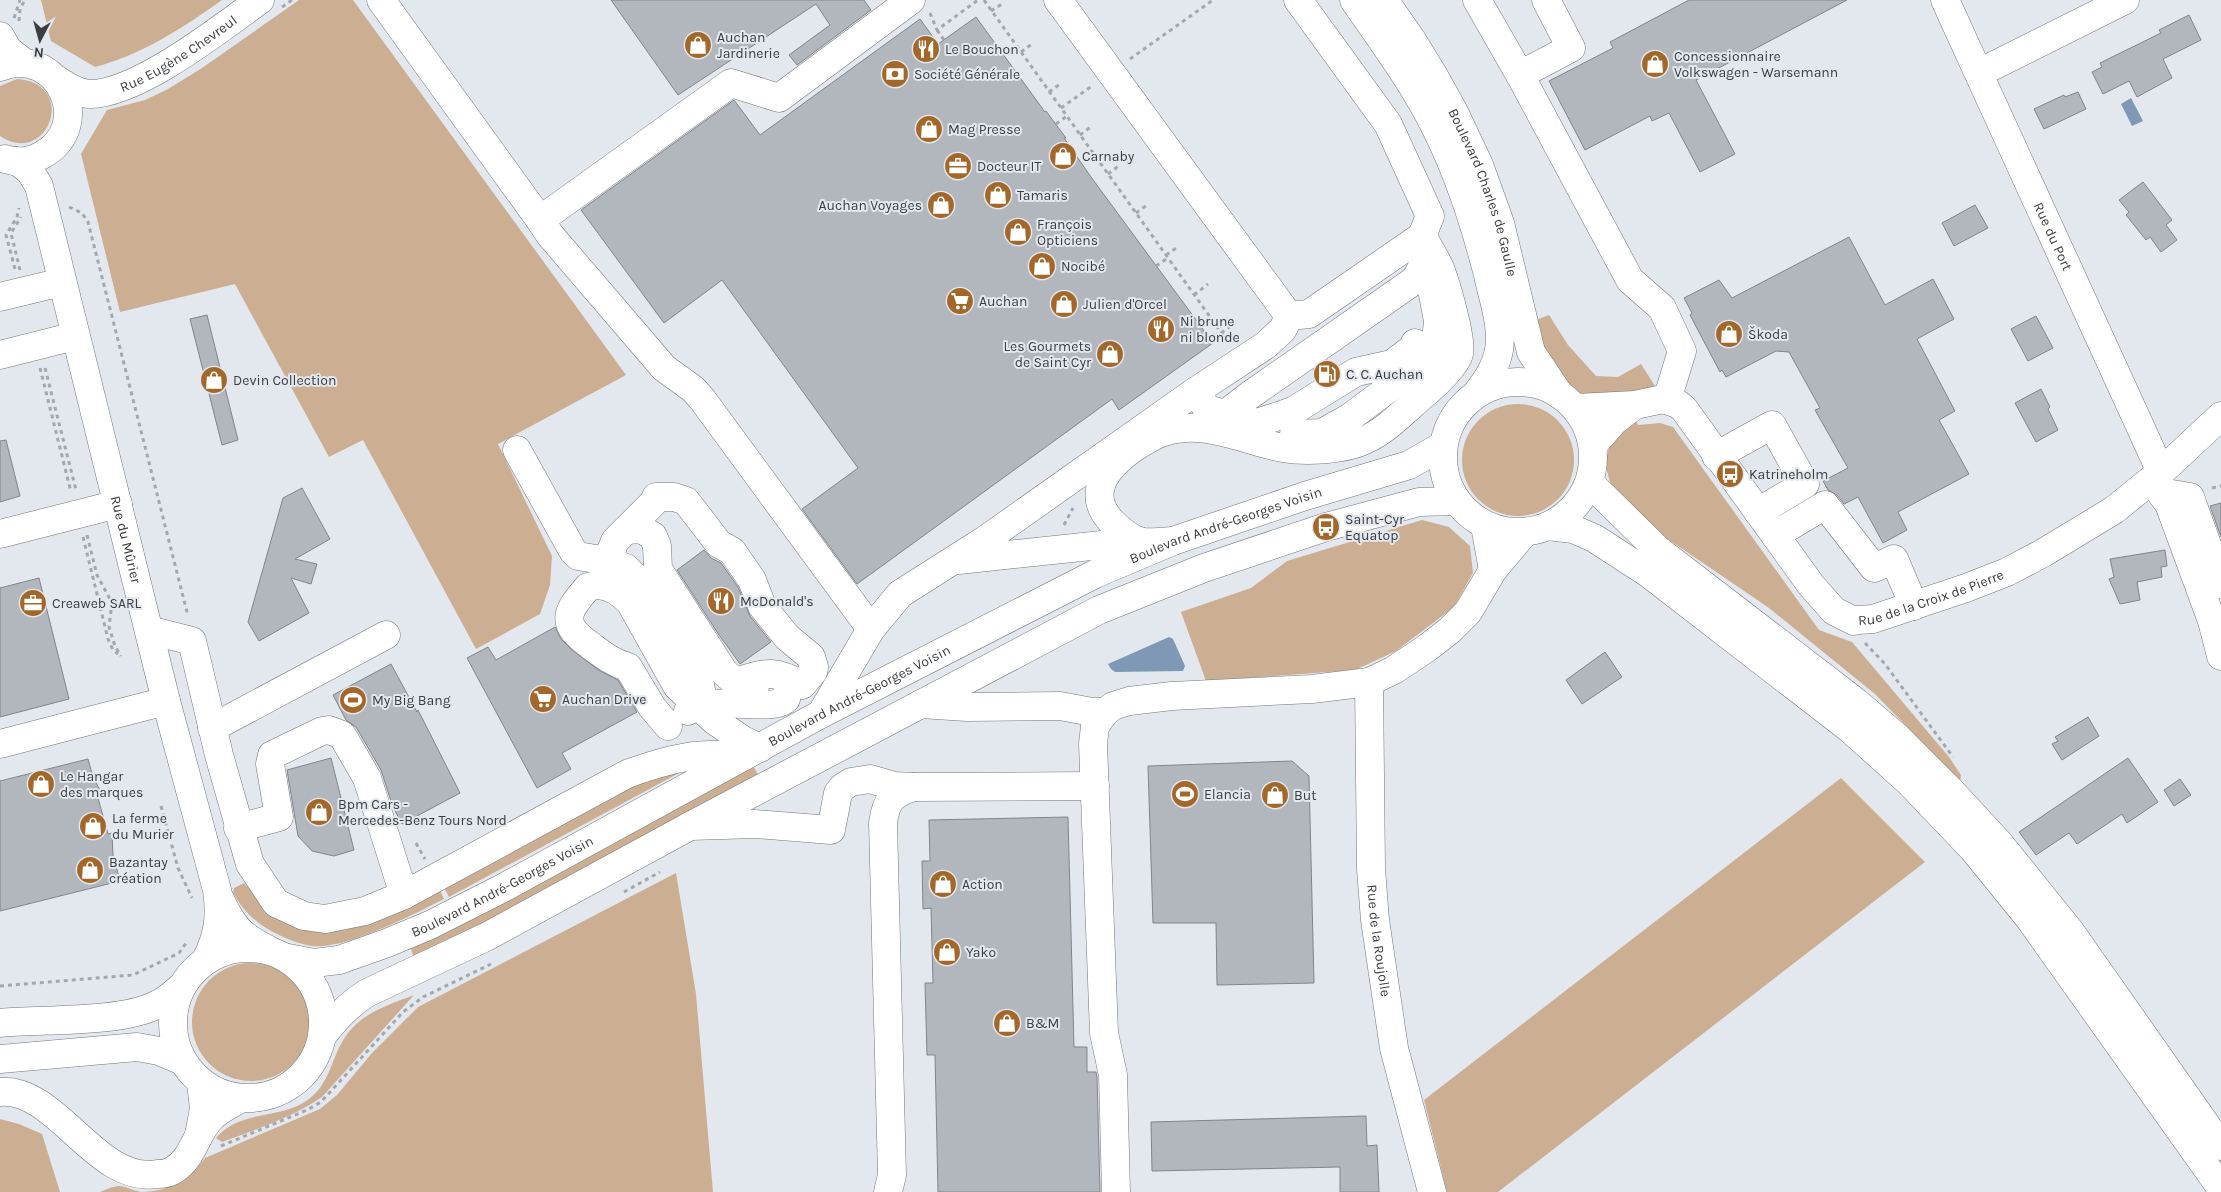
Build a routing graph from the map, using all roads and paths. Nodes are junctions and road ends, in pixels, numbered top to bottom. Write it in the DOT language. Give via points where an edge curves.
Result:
graph roads {
  1 [pos="20,0"];
  2 [pos="24,0"];
  3 [pos="260,0"];
  4 [pos="381,0"];
  5 [pos="978,0"];
  6 [pos="984,0"];
  7 [pos="1058,0"];
  8 [pos="1213,0"];
  9 [pos="1298,0"];
  10 [pos="1354,0"];
  11 [pos="1477,0"];
  12 [pos="1546,0"];
  13 [pos="1944,0"];
  14 [pos="2125,0"];
  15 [pos="919,2"];
  16 [pos="1393,3"];
  17 [pos="1002,4"];
  18 [pos="991,11"];
  19 [pos="9,30"];
  20 [pos="937,30"];
  21 [pos="944,40"];
  22 [pos="1032,44"];
  23 [pos="0,47"];
  24 [pos="1021,52"];
  25 [pos="12,65"];
  26 [pos="1111,72"];
  27 [pos="1979,73"];
  28 [pos="1520,75"];
  29 [pos="56,79"];
  30 [pos="1060,84"];
  31 [pos="1049,92"];
  32 [pos="91,94"];
  33 [pos="1061,108"];
  34 [pos="68,116"];
  35 [pos="1067,116"];
  36 [pos="1056,124"];
  37 [pos="1092,126"];
  38 [pos="1080,135"];
  39 [pos="50,150"];
  40 [pos="8,159"];
  41 [pos="1120,166"];
  42 [pos="1108,174"];
  43 [pos="27,199"];
  44 [pos="66,205"];
  45 [pos="1147,205"];
  46 [pos="1136,213"];
  47 [pos="540,220"];
  48 [pos="1179,246"];
  49 [pos="1167,257"];
  50 [pos="1426,258"];
  51 [pos="1156,266"];
  52 [pos="62,282"];
  53 [pos="1208,284"];
  54 [pos="15,293"];
  55 [pos="1194,295"];
  56 [pos="1289,316"];
  57 [pos="1236,323"];
  58 [pos="1221,333"];
  59 [pos="75,336"];
  60 [pos="1230,345"];
  61 [pos="36,346"];
  62 [pos="0,354"];
  63 [pos="1196,391"];
  64 [pos="1477,393"];
  65 [pos="1667,400"];
  66 [pos="1567,401"];
  67 [pos="1635,405"];
  68 [pos="2221,416"];
  69 [pos="1221,422"];
  70 [pos="1257,423"];
  71 [pos="1592,445"];
  72 [pos="1442,446"];
  73 [pos="517,450"];
  74 [pos="1716,456"];
  75 [pos="2161,472"];
  76 [pos="1590,483"];
  77 [pos="1455,501"];
  78 [pos="118,504"];
  79 [pos="1758,512"];
  80 [pos="79,514"];
  81 [pos="1485,526"];
  82 [pos="626,530"];
  83 [pos="1536,530"];
  84 [pos="0,534"];
  85 [pos="1775,535"];
  86 [pos="1140,542"];
  87 [pos="1173,542"];
  88 [pos="606,561"];
  89 [pos="950,561"];
  90 [pos="1493,570"];
  91 [pos="2221,584"];
  92 [pos="1914,606"];
  93 [pos="871,629"];
  94 [pos="150,630"];
  95 [pos="386,635"];
  96 [pos="192,641"];
  97 [pos="2221,656"];
  98 [pos="1369,682"];
  99 [pos="794,689"];
  100 [pos="166,701"];
  101 [pos="921,704"];
  102 [pos="700,706"];
  103 [pos="1039,708"];
  104 [pos="1105,712"];
  105 [pos="821,714"];
  106 [pos="668,726"];
  107 [pos="212,728"];
  108 [pos="0,744"];
  109 [pos="1093,744"];
  110 [pos="752,752"];
  111 [pos="219,755"];
  112 [pos="657,763"];
  113 [pos="183,764"];
  114 [pos="1095,786"];
  115 [pos="914,787"];
  116 [pos="160,806"];
  117 [pos="690,826"];
  118 [pos="238,828"];
  119 [pos="662,871"];
  120 [pos="621,893"];
  121 [pos="204,894"];
  122 [pos="404,895"];
  123 [pos="194,905"];
  124 [pos="188,940"];
  125 [pos="278,954"];
  126 [pos="206,960"];
  127 [pos="495,961"];
  128 [pos="0,986"];
  129 [pos="181,987"];
  130 [pos="0,1024"];
  131 [pos="323,1035"];
  132 [pos="0,1059"];
  133 [pos="183,1061"];
  134 [pos="201,1082"];
  135 [pos="0,1092"];
  136 [pos="241,1098"];
  137 [pos="208,1143"];
  138 [pos="2221,1146"];
  139 [pos="2221,1188"];
  140 [pos="888,1192"];
  141 [pos="1116,1192"];
  142 [pos="1432,1192"];
  1 -- 19 [label="path"];
  2 -- 19 [label="path"];
  3 -- 32 [label="main road, Rue Eugène Chevreul" via="183,55 129,84"];
  4 -- 47 [label="main road"];
  5 -- 20 [label="path"];
  6 -- 18 [label="path"];
  7 -- 26 [label="main road"];
  8 -- 26 [label="path"];
  9 -- 50 [label="main road" via="1388,124 1430,216"];
  10 -- 64 [label="main road, Boulevard Charles de Gaulle" via="1429,115 1457,174 1477,230 1498,315 1500,340 1490,375"];
  11 -- 28 [label="main road"];
  12 -- 28 [label="main road" via="1571,48"];
  13 -- 27 [label="main road, Rue du Port"];
  14 -- 27 [label="main road"];
  15 -- 20 [label="path"];
  15 -- 47 [label="main road" via="779,98 731,83"];
  16 -- 66 [label="main road, Boulevard Charles de Gaulle" via="1439,84 1479,165 1500,223 1531,352"];
  17 -- 18 [label="path"];
  18 -- 24 [label="path"];
  19 -- 23 [label="main road"];
  19 -- 25 [label="main road" via="8,50"];
  20 -- 21 [label="path"];
  22 -- 24 [label="path"];
  24 -- 31 [label="path"];
  25 -- 29 [label="main road" via="38,67"];
  26 -- 33 [label="path"];
  26 -- 56 [label="main road"];
  27 -- 75 [label="main road, Rue du Port"];
  28 -- 65 [label="main road" via="1630,280 1662,308 1682,351"];
  29 -- 32 [label="main road"];
  29 -- 34 [label="main road" via="67,100"];
  30 -- 31 [label="path"];
  31 -- 33 [label="path"];
  32 -- 34 [label="main road, Rue Eugène Chevreul" via="81,100"];
  33 -- 35 [label="path"];
  34 -- 39 [label="main road, Rue du Mûrier" via="62,135"];
  35 -- 36 [label="path"];
  35 -- 38 [label="path"];
  37 -- 38 [label="path"];
  38 -- 42 [label="path"];
  39 -- 40 [label="main road" via="38,158"];
  39 -- 43 [label="main road, Rue du Mûrier"];
  40 -- 43 [label="main road, Rue du Mûrier" via="30,171"];
  41 -- 42 [label="path"];
  42 -- 46 [label="path"];
  43 -- 52 [label="main road, Rue du Mûrier"];
  43 -- 54 [label="path" via="19,222 12,230"];
  43 -- 54 [label="path" via="6,234"];
  44 -- 96 [label="path" via="82,213 88,222"];
  45 -- 46 [label="path"];
  46 -- 49 [label="path"];
  47 -- 93 [label="main road" via="664,368 702,399"];
  48 -- 49 [label="path"];
  49 -- 51 [label="path"];
  49 -- 55 [label="path"];
  50 -- 56 [label="main road" via="1308,314"];
  50 -- 69 [label="main road" via="1414,280 1250,395"];
  50 -- 69 [label="main road" via="1440,268 1459,336 1459,355 1439,382 1373,436 1352,444 1312,450 1284,448"];
  50 -- 70 [label="main road" via="1420,297 1422,327 1414,347 1392,364 1356,372 1293,411"];
  50 -- 70 [label="main road" via="1438,321 1436,341 1428,359 1349,418 1322,433 1290,434"];
  52 -- 54 [label="main road"];
  52 -- 59 [label="main road, Rue du Mûrier"];
  53 -- 55 [label="path"];
  55 -- 58 [label="path"];
  56 -- 63 [label="main road" via="1283,329 1266,345"];
  57 -- 58 [label="path"];
  58 -- 60 [label="path"];
  59 -- 61 [label="main road"];
  59 -- 78 [label="main road, Rue du Mûrier"];
  61 -- 62 [label="main road"];
  61 -- 80 [label="path"];
  63 -- 69 [label="main road" via="1207,409"];
  63 -- 89 [label="main road" via="985,540"];
  64 -- 66 [label="main road" via="1518,381 1540,385"];
  64 -- 72 [label="main road" via="1460,407 1448,425"];
  65 -- 67 [label="main road"];
  65 -- 74 [label="main road, Rue de la Croix de Pierre" via="1684,409"];
  66 -- 67 [label="main road"];
  66 -- 71 [label="main road" via="1587,426"];
  67 -- 71 [label="main road" via="1614,421"];
  68 -- 75 [label="main road, Rue de la Croix de Pierre"];
  69 -- 70 [label="main road"];
  69 -- 86 [label="main road" via="1154,436 1106,473 1100,488 1102,510 1115,525"];
  71 -- 76 [label="main road"];
  72 -- 77 [label="main road" via="1446,484"];
  72 -- 87 [label="main road, Boulevard André-Georges Voisin" via="1409,465 1305,496"];
  73 -- 88 [label="main road" via="573,551 578,556"];
  74 -- 79 [label="main road, Rue de la Croix de Pierre"];
  74 -- 79 [label="main road" via="1772,425 1806,484"];
  75 -- 92 [label="main road, Rue de la Croix de Pierre" via="2114,510 2043,554 2007,572"];
  76 -- 83 [label="main road" via="1566,516"];
  76 -- 138 [label="main road" via="1657,549 1856,702 1951,791 1999,843 2070,931"];
  77 -- 81 [label="main road"];
  77 -- 101 [label="main road" via="1419,502 1326,527 1204,568 1099,610"];
  78 -- 80 [label="main road"];
  78 -- 94 [label="main road, Rue du Mûrier"];
  79 -- 85 [label="main road, Rue de la Croix de Pierre"];
  80 -- 80 [label="path" via="97,575 112,603 109,626 121,656 113,650 108,638"];
  80 -- 84 [label="main road"];
  81 -- 83 [label="main road" via="1504,532"];
  81 -- 90 [label="main road"];
  82 -- 88 [label="main road" via="615,540"];
  82 -- 99 [label="main road" via="641,529 653,536 661,576 724,672 733,680 778,693"];
  82 -- 99 [label="main road" via="656,497 686,501 719,544 732,551 752,580 762,606 787,637 811,657 813,672"];
  83 -- 90 [label="main road"];
  83 -- 139 [label="main road" via="1573,529 1594,538 1648,573 1850,729 1909,782 1973,849 2029,918"];
  85 -- 92 [label="main road, Rue de la Croix de Pierre" via="1834,611 1854,621 1873,619"];
  85 -- 92 [label="main road" via="1825,505 1874,568 1894,559"];
  86 -- 87 [label="main road"];
  86 -- 89 [label="main road"];
  87 -- 105 [label="main road, Boulevard André-Georges Voisin" via="1094,574"];
  88 -- 102 [label="main road" via="626,568 654,597 698,679 702,696"];
  89 -- 93 [label="main road" via="900,594"];
  90 -- 98 [label="main road" via="1468,612 1450,630 1394,670"];
  91 -- 97 [label="main road" via="2190,497 2160,492 2169,504 2212,621"];
  93 -- 105 [label="main road"];
  94 -- 96 [label="main road"];
  94 -- 100 [label="main road, Rue du Mûrier"];
  95 -- 107 [label="main road"];
  96 -- 107 [label="main road"];
  98 -- 104 [label="main road" via="1128,701"];
  98 -- 142 [label="main road, Rue de la Roujolle" via="1371,869 1375,920 1394,1048"];
  99 -- 102 [label="main road" via="778,705 722,702"];
  100 -- 108 [label="main road"];
  100 -- 113 [label="main road, Rue du Mûrier"];
  101 -- 103 [label="main road"];
  101 -- 117 [label="main road"];
  102 -- 106 [label="main road"];
  102 -- 106 [label="main road" via="677,686 630,602 607,586 588,587 570,613 573,633 613,662 628,667 652,707"];
  102 -- 110 [label="main road" via="715,721 744,740"];
  103 -- 104 [label="main road" via="1060,706"];
  103 -- 109 [label="main road" via="1066,716"];
  104 -- 109 [label="main road" via="1095,726"];
  105 -- 110 [label="main road, Boulevard André-Georges Voisin"];
  106 -- 112 [label="main road"];
  107 -- 111 [label="main road"];
  109 -- 114 [label="main road"];
  110 -- 112 [label="main road" via="710,753"];
  110 -- 125 [label="main road, Boulevard André-Georges Voisin" via="430,925 339,960 314,963"];
  111 -- 113 [label="main road"];
  111 -- 118 [label="main road"];
  112 -- 122 [label="main road" via="627,774"];
  113 -- 121 [label="main road, Rue du Mûrier"];
  114 -- 115 [label="main road"];
  114 -- 141 [label="main road" via="1104,1033 1113,1075"];
  115 -- 117 [label="main road" via="894,786 870,779 851,782 838,793 831,830 755,824"];
  115 -- 140 [label="main road" via="892,797 883,823 892,1175"];
  116 -- 121 [label="path" via="178,868"];
  117 -- 131 [label="main road" via="486,937 367,992 354,1000"];
  118 -- 122 [label="main road" via="250,864 276,903 304,916 325,919 357,912"];
  118 -- 122 [label="main road" via="279,817 270,764 275,753 322,730 336,732 347,740 367,778"];
  119 -- 120 [label="path"];
  121 -- 123 [label="path"];
  121 -- 125 [label="main road, Rue du Mûrier" via="248,940"];
  121 -- 126 [label="main road, Rue du Mûrier" via="220,909 220,923"];
  124 -- 128 [label="path" via="179,953 133,975"];
  125 -- 126 [label="main road" via="237,948"];
  125 -- 131 [label="main road" via="305,973 317,991 323,1013"];
  126 -- 129 [label="main road" via="196,967"];
  127 -- 137 [label="path" via="403,1012 321,1102 307,1110"];
  129 -- 130 [label="main road" via="156,1005 139,1011"];
  129 -- 133 [label="main road" via="172,1026"];
  131 -- 136 [label="main road" via="316,1057 294,1082 269,1095"];
  132 -- 133 [label="main road" via="137,1047 159,1050"];
  133 -- 134 [label="main road"];
  134 -- 136 [label="main road" via="220,1093"];
  134 -- 137 [label="main road"];
  135 -- 137 [label="main road" via="32,1099 116,1166 134,1173 170,1172"];
  136 -- 137 [label="main road" via="211,1118"];
}
